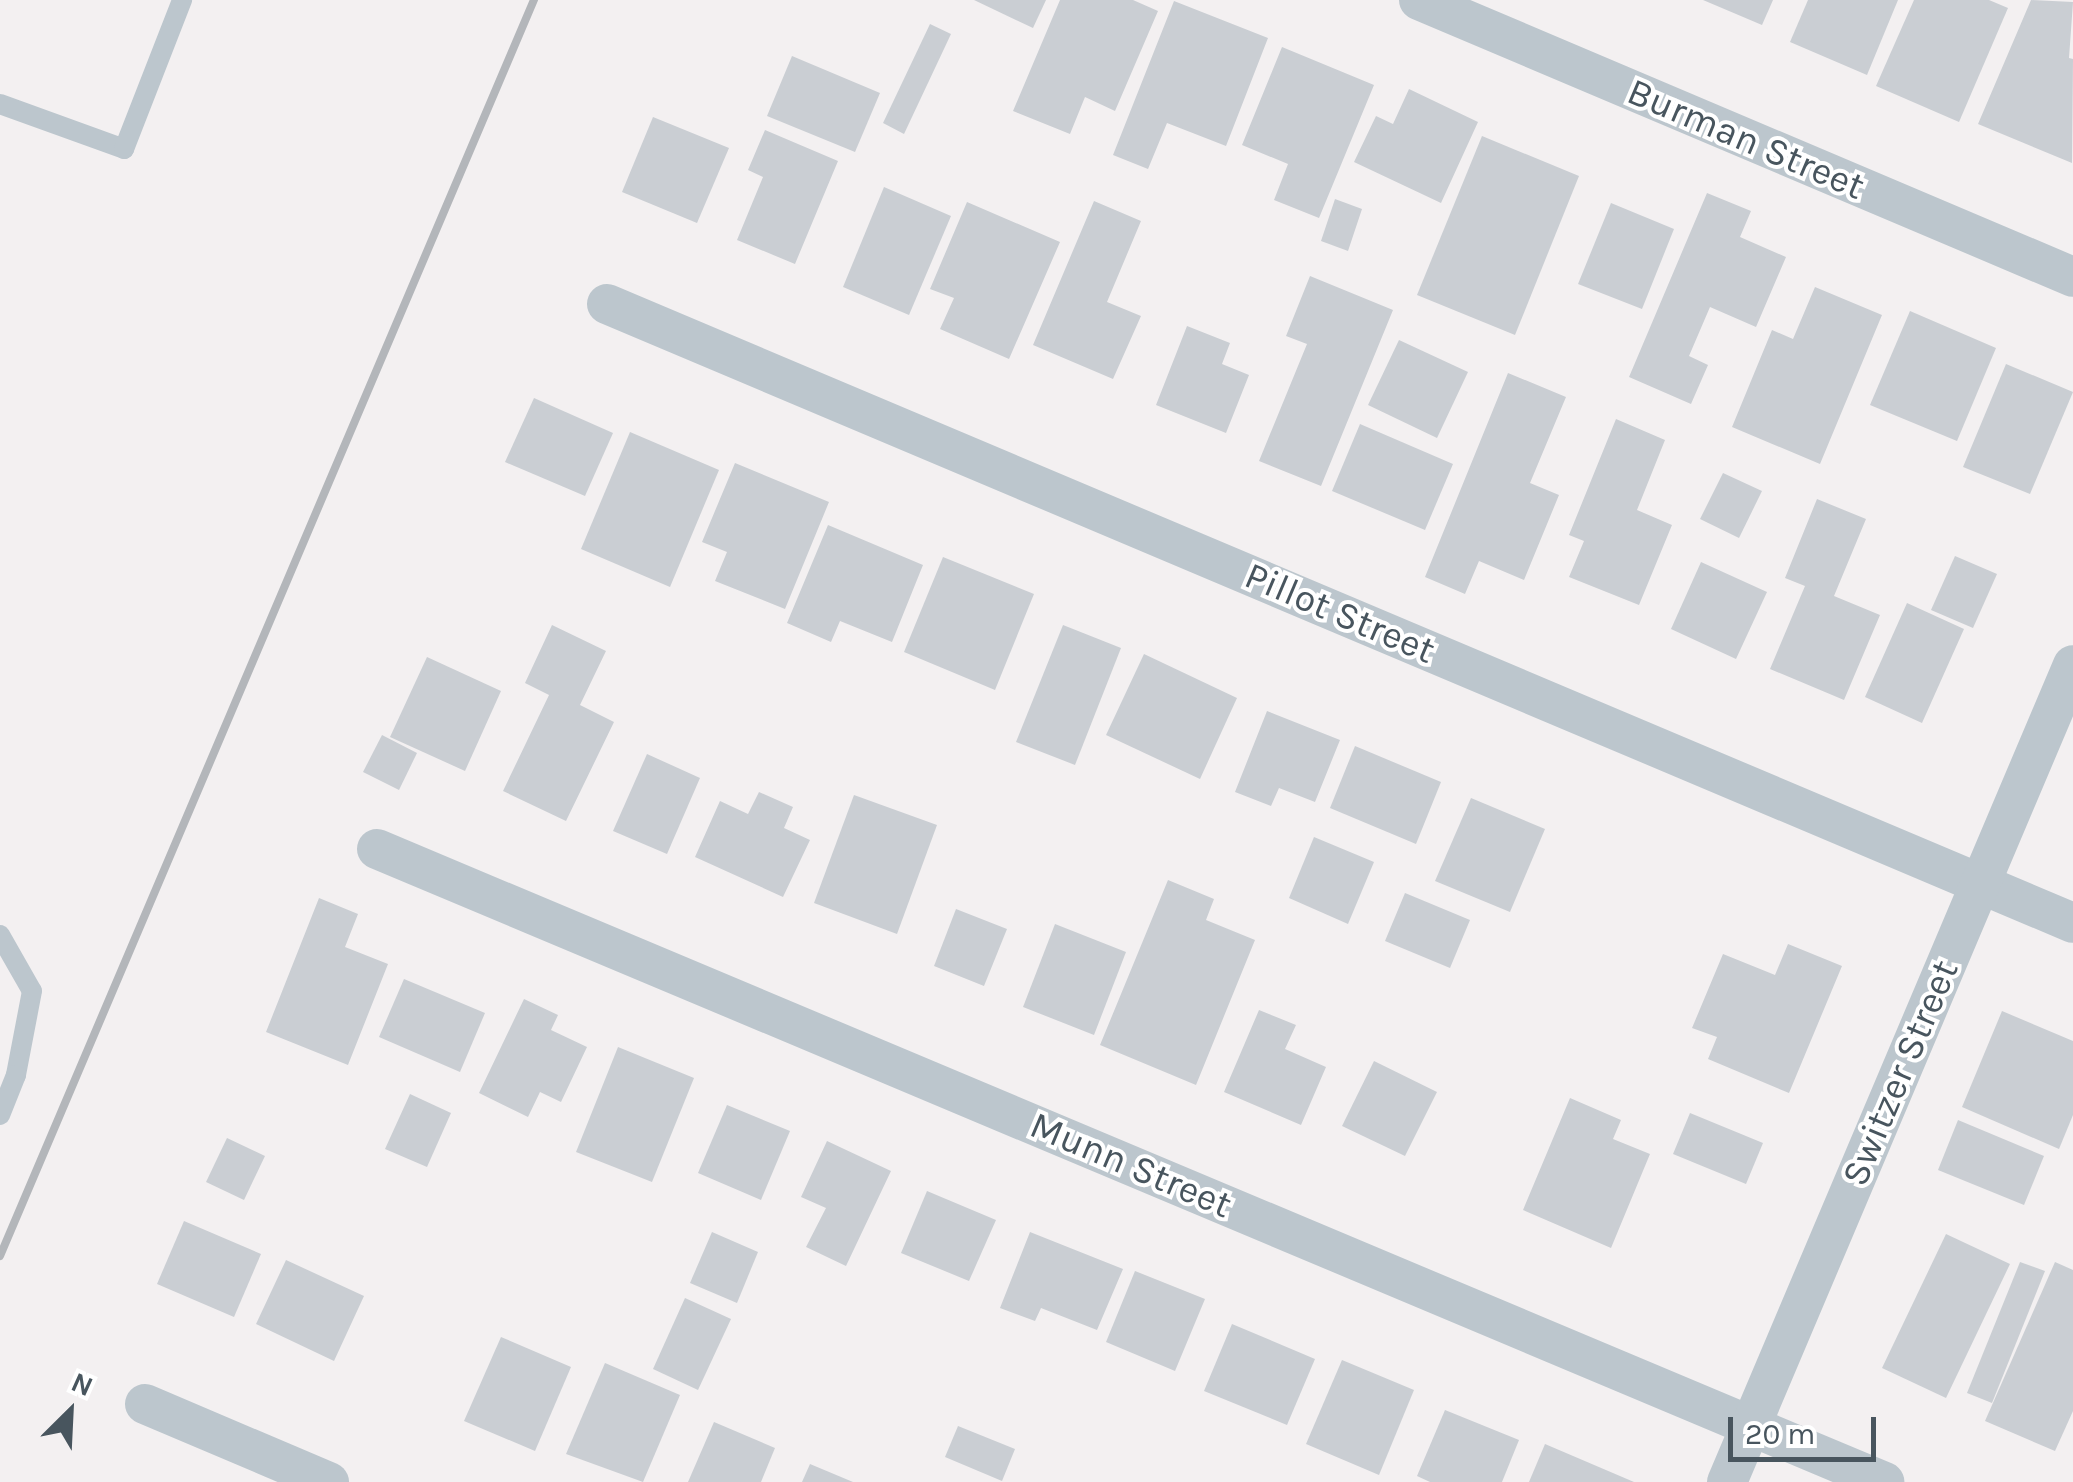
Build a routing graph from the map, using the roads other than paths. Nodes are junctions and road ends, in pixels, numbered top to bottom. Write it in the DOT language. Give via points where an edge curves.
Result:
graph roads {
  1 [pos="182,0"];
  2 [pos="1419,0"];
  3 [pos="0,104"];
  4 [pos="2073,277"];
  5 [pos="607,304"];
  6 [pos="2073,665"];
  7 [pos="378,849"];
  8 [pos="1980,884"];
  9 [pos="2073,923"];
  10 [pos="0,935"];
  11 [pos="0,1115"];
  12 [pos="145,1404"];
  13 [pos="1751,1426"];
  14 [pos="329,1482"];
  15 [pos="1727,1482"];
  16 [pos="1884,1482"];
  1 -- 3 [label="lane" via="124,150"];
  2 -- 4 [label="street, Burman Street"];
  5 -- 8 [label="street, Pillot Street"];
  6 -- 8 [label="street, Switzer Street"];
  7 -- 13 [label="street, Munn Street"];
  8 -- 9 [label="street, Pillot Street"];
  8 -- 13 [label="street, Switzer Street"];
  10 -- 11 [label="lane" via="32,992 16,1074"];
  12 -- 14 [label="street"];
  13 -- 15 [label="street, Switzer Street"];
  13 -- 16 [label="street, Munn Street"];
}
